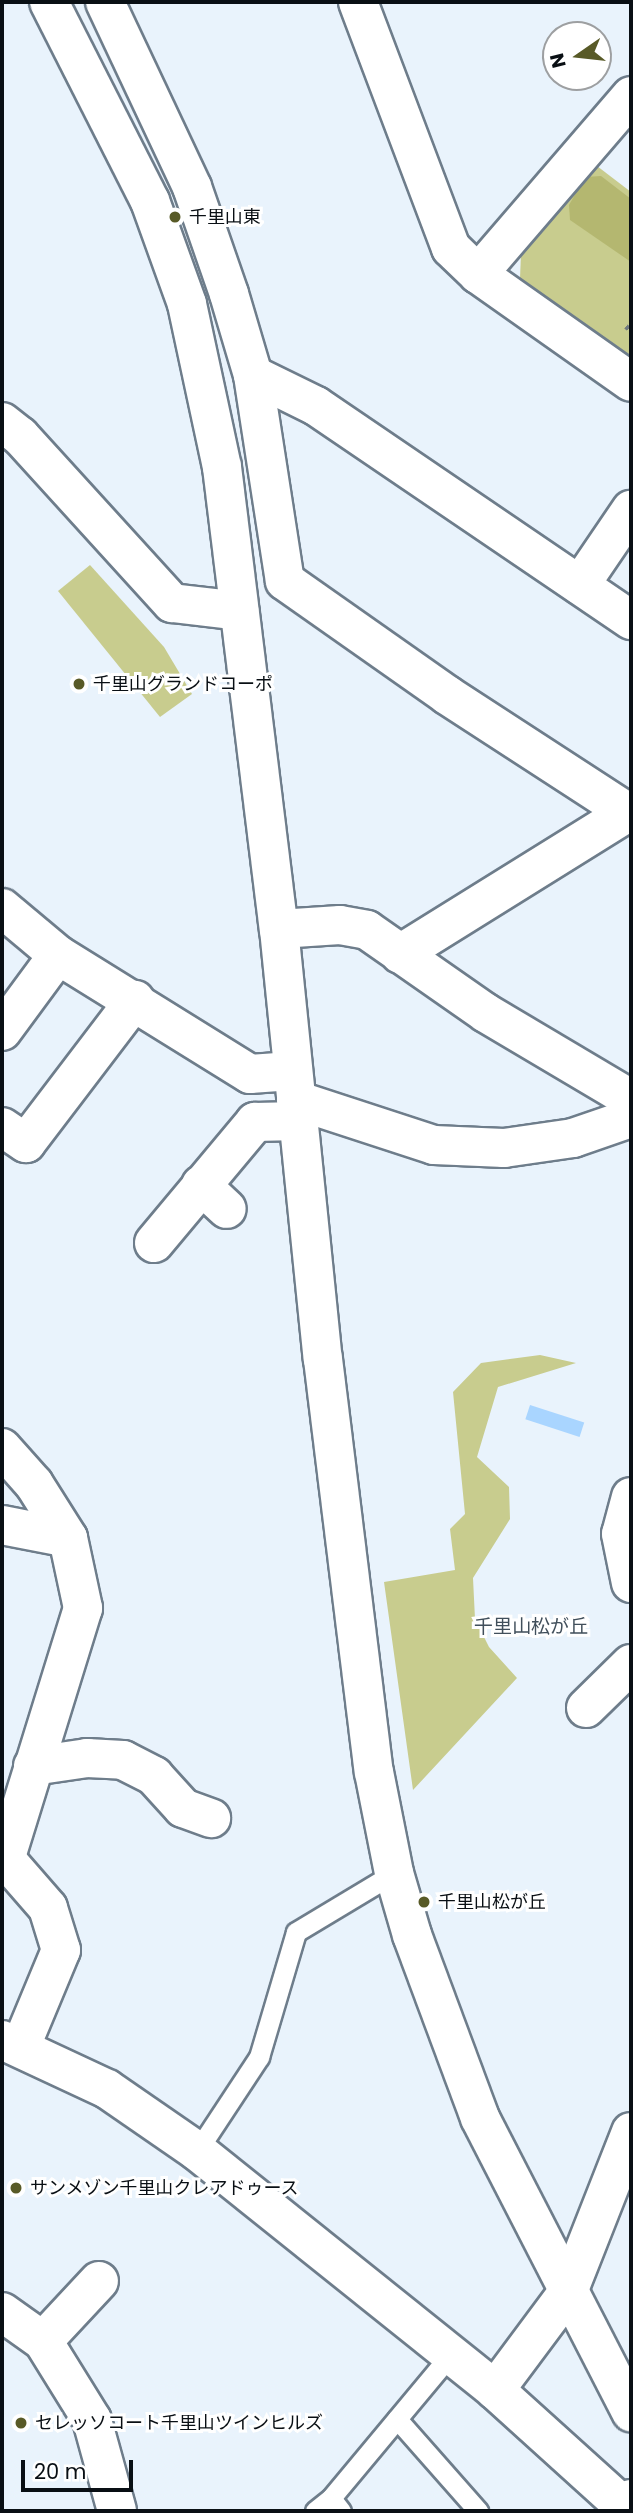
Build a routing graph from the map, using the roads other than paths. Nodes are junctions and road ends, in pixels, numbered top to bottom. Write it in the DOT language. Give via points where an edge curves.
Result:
graph roads {
  1 [pos="49,2"];
  2 [pos="105,2"];
  3 [pos="358,2"];
  4 [pos="631,96"];
  5 [pos="478,274"];
  6 [pos="253,375"];
  7 [pos="631,382"];
  8 [pos="2,422"];
  9 [pos="631,510"];
  10 [pos="580,585"];
  11 [pos="240,611"];
  12 [pos="631,620"];
  13 [pos="629,811"];
  14 [pos="2,908"];
  15 [pos="279,929"];
  16 [pos="400,954"];
  17 [pos="58,955"];
  18 [pos="135,1000"];
  19 [pos="2,1031"];
  20 [pos="295,1097"];
  21 [pos="631,1100"];
  22 [pos="631,1118"];
  23 [pos="2,1127"];
  24 [pos="154,1243"];
  25 [pos="2,1448"];
  26 [pos="631,1497"];
  27 [pos="2,1525"];
  28 [pos="68,1538"];
  29 [pos="631,1583"];
  30 [pos="631,1664"];
  31 [pos="586,1708"];
  32 [pos="33,1766"];
  33 [pos="211,1818"];
  34 [pos="4,1856"];
  35 [pos="394,1873"];
  36 [pos="11,2043"];
  37 [pos="631,2132"];
  38 [pos="197,2151"];
  39 [pos="99,2281"];
  40 [pos="568,2292"];
  41 [pos="2,2312"];
  42 [pos="43,2341"];
  43 [pos="451,2354"];
  44 [pos="495,2390"];
  45 [pos="631,2412"];
  46 [pos="397,2419"];
  47 [pos="631,2499"];
  48 [pos="336,2505"];
  49 [pos="117,2511"];
  50 [pos="315,2511"];
  51 [pos="478,2511"];
  1 -- 11 [label="street" via="150,201 187,304 222,467"];
  2 -- 6 [label="street" via="192,187"];
  3 -- 5 [label="street" via="451,248"];
  4 -- 5 [label="street"];
  5 -- 7 [label="street"];
  6 -- 10 [label="street" via="316,406"];
  6 -- 13 [label="street" via="285,581 447,695"];
  8 -- 11 [label="street" via="20,436 172,603"];
  9 -- 10 [label="street"];
  10 -- 12 [label="street"];
  11 -- 15 [label="street"];
  13 -- 16 [label="street"];
  14 -- 17 [label="street"];
  15 -- 16 [label="street" via="340,925 367,930"];
  15 -- 20 [label="street"];
  16 -- 21 [label="street" via="497,1021"];
  17 -- 18 [label="street"];
  17 -- 19 [label="street"];
  18 -- 20 [label="street" via="250,1074"];
  18 -- 23 [label="street" via="26,1143"];
  20 -- 22 [label="street" via="434,1145 504,1148 573,1138"];
  20 -- 24 [label="street" via="255,1122 214,1197"];
  20 -- 35 [label="street" via="374,1772"];
  25 -- 28 [label="street" via="34,1484"];
  26 -- 29 [label="street" via="621,1534"];
  27 -- 28 [label="street"];
  28 -- 32 [label="street" via="83,1608"];
  30 -- 31 [label="street"];
  32 -- 33 [label="street" via="87,1758 123,1760 154,1776 183,1808"];
  32 -- 34 [label="street"];
  34 -- 36 [label="street" via="48,1908 61,1950"];
  35 -- 38 [label="lane" via="296,1932 259,2057"];
  35 -- 40 [label="street" via="412,1935 481,2118"];
  36 -- 38 [label="street" via="107,2090"];
  37 -- 40 [label="street"];
  38 -- 43 [label="street"];
  39 -- 42 [label="street"];
  40 -- 44 [label="street"];
  40 -- 45 [label="street"];
  41 -- 42 [label="street"];
  42 -- 49 [label="street" via="92,2420"];
  43 -- 44 [label="street"];
  43 -- 46 [label="lane"];
  44 -- 47 [label="street" via="620,2502"];
  46 -- 48 [label="lane"];
  46 -- 51 [label="lane"];
  48 -- 50 [label="lane"];
}
